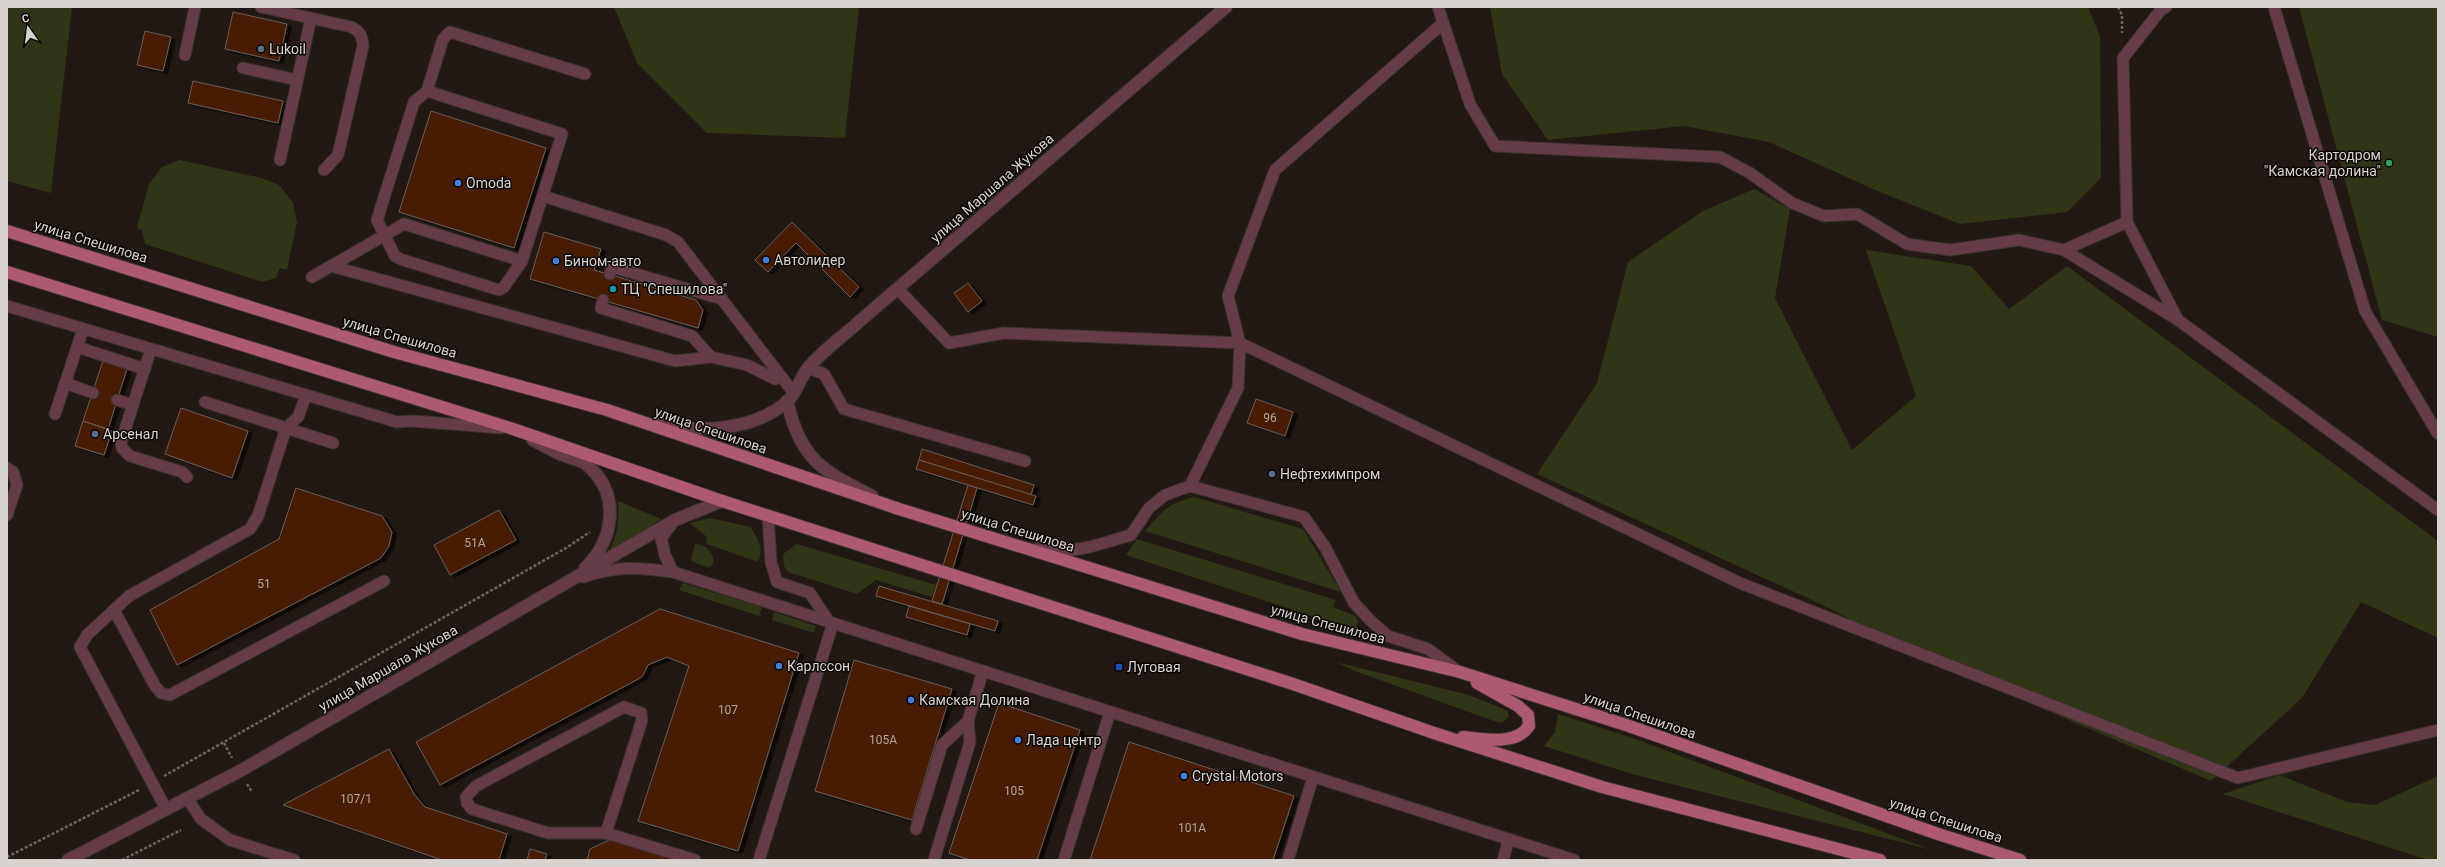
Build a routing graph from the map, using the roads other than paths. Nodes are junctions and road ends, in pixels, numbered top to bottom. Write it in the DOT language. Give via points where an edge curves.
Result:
graph roads {
  1 [pos="195,7"];
  2 [pos="262,7"];
  3 [pos="1226,7"];
  4 [pos="1438,7"];
  5 [pos="2166,7"];
  6 [pos="2274,7"];
  7 [pos="311,18"];
  8 [pos="1443,24"];
  9 [pos="185,55"];
  10 [pos="243,68"];
  11 [pos="586,74"];
  12 [pos="297,80"];
  13 [pos="427,91"];
  14 [pos="280,160"];
  15 [pos="324,170"];
  16 [pos="542,196"];
  17 [pos="2127,222"];
  18 [pos="7,231"];
  19 [pos="384,235"];
  20 [pos="2064,250"];
  21 [pos="522,261"];
  22 [pos="331,266"];
  23 [pos="7,272"];
  24 [pos="610,274"];
  25 [pos="312,277"];
  26 [pos="898,288"];
  27 [pos="722,299"];
  28 [pos="603,300"];
  29 [pos="7,306"];
  30 [pos="2178,320"];
  31 [pos="83,329"];
  32 [pos="1240,343"];
  33 [pos="77,347"];
  34 [pos="151,349"];
  35 [pos="711,357"];
  36 [pos="808,368"];
  37 [pos="145,369"];
  38 [pos="775,379"];
  39 [pos="65,383"];
  40 [pos="93,393"];
  41 [pos="306,395"];
  42 [pos="790,397"];
  43 [pos="117,400"];
  44 [pos="205,402"];
  45 [pos="133,405"];
  46 [pos="607,410"];
  47 [pos="55,414"];
  48 [pos="286,428"];
  49 [pos="513,429"];
  50 [pos="2438,434"];
  51 [pos="333,443"];
  52 [pos="1025,461"];
  53 [pos="7,468"];
  54 [pos="187,477"];
  55 [pos="1190,486"];
  56 [pos="722,501"];
  57 [pos="899,509"];
  58 [pos="2438,510"];
  59 [pos="7,515"];
  60 [pos="768,516"];
  61 [pos="675,520"];
  62 [pos="1025,548"];
  63 [pos="673,572"];
  64 [pos="572,580"];
  65 [pos="384,581"];
  66 [pos="114,610"];
  67 [pos="831,622"];
  68 [pos="983,671"];
  69 [pos="1460,672"];
  70 [pos="1110,712"];
  71 [pos="968,721"];
  72 [pos="2438,730"];
  73 [pos="1434,733"];
  74 [pos="1313,777"];
  75 [pos="187,798"];
  76 [pos="166,809"];
  77 [pos="916,829"];
  78 [pos="606,833"];
  79 [pos="1509,839"];
  80 [pos="68,860"];
  81 [pos="294,860"];
  82 [pos="695,860"];
  83 [pos="760,860"];
  84 [pos="934,860"];
  85 [pos="1064,860"];
  86 [pos="1288,860"];
  87 [pos="1503,860"];
  88 [pos="1574,860"];
  89 [pos="1880,860"];
  90 [pos="2020,860"];
  1 -- 9 [label="lane"];
  2 -- 7 [label="lane"];
  3 -- 26 [label="street, улица Маршала Жукова"];
  4 -- 8 [label="lane"];
  5 -- 17 [label="lane" via="2160,11 2123,58"];
  6 -- 50 [label="lane" via="2365,311"];
  7 -- 12 [label="lane"];
  7 -- 15 [label="lane" via="358,30 363,46 338,156"];
  8 -- 20 [label="lane" via="1470,104 1495,146 1720,157 1750,173 1792,203 1824,216 1857,214 1907,244 1950,250 2019,240"];
  8 -- 32 [label="lane" via="1275,170 1228,296"];
  10 -- 12 [label="lane"];
  11 -- 13 [label="lane" via="450,32 443,39"];
  12 -- 14 [label="lane"];
  13 -- 16 [label="lane" via="562,134"];
  13 -- 19 [label="lane" via="414,102 377,220"];
  16 -- 21 [label="lane"];
  16 -- 27 [label="lane" via="672,238 681,245"];
  17 -- 20 [label="lane"];
  17 -- 30 [label="lane"];
  18 -- 46 [label="main road, улица Спешилова" via="394,352"];
  19 -- 21 [label="lane" via="404,224"];
  19 -- 21 [label="lane" via="395,256 400,260 492,289 504,287"];
  19 -- 22 [label="lane"];
  20 -- 30 [label="lane"];
  22 -- 25 [label="lane"];
  22 -- 35 [label="lane" via="675,361"];
  23 -- 49 [label="main road"];
  24 -- 27 [label="lane" via="612,267"];
  26 -- 32 [label="lane" via="949,344 1004,333"];
  26 -- 36 [label="street, улица Маршала Жукова"];
  27 -- 42 [label="lane"];
  28 -- 35 [label="lane" via="601,308 692,336"];
  29 -- 31 [label="lane"];
  30 -- 58 [label="lane"];
  31 -- 33 [label="lane"];
  31 -- 34 [label="lane"];
  32 -- 55 [label="lane" via="1238,388"];
  32 -- 72 [label="lane" via="1740,583 2238,778"];
  33 -- 37 [label="lane"];
  33 -- 39 [label="lane"];
  34 -- 37 [label="lane"];
  34 -- 41 [label="lane"];
  35 -- 38 [label="lane" via="747,365"];
  36 -- 42 [label="street, улица Маршала Жукова"];
  36 -- 52 [label="lane" via="824,374 844,409"];
  37 -- 45 [label="lane"];
  39 -- 40 [label="lane"];
  39 -- 47 [label="lane"];
  41 -- 48 [label="lane" via="298,417"];
  41 -- 49 [label="lane" via="397,422 413,420"];
  42 -- 46 [label="street" via="765,415 736,425 705,429 666,425"];
  42 -- 57 [label="street" via="794,430 809,456 835,477"];
  43 -- 45 [label="lane"];
  44 -- 48 [label="lane"];
  45 -- 54 [label="lane" via="121,442 124,452 182,472"];
  46 -- 57 [label="main road, улица Спешилова"];
  48 -- 51 [label="lane"];
  48 -- 66 [label="lane" via="258,516 250,529 129,596"];
  49 -- 56 [label="main road"];
  49 -- 64 [label="street" via="584,463 597,475 609,494 610,516 600,552"];
  53 -- 59 [label="lane" via="13,472 17,485"];
  55 -- 62 [label="lane" via="1165,496 1149,508 1131,535 1067,551"];
  55 -- 69 [label="lane" via="1304,517 1325,547 1354,603 1371,621 1388,636 1428,649"];
  56 -- 60 [label="main road"];
  56 -- 61 [label="street, улица Маршала Жукова"];
  57 -- 62 [label="main road, улица Спешилова"];
  60 -- 67 [label="lane" via="771,562 777,582 810,593"];
  60 -- 73 [label="main road" via="1293,684"];
  61 -- 63 [label="lane" via="661,538"];
  61 -- 64 [label="street, улица Маршала Жукова"];
  62 -- 69 [label="main road, улица Спешилова" via="1302,634"];
  63 -- 64 [label="lane" via="644,568 608,569"];
  63 -- 67 [label="lane"];
  64 -- 75 [label="street, улица Маршала Жукова" via="240,771"];
  65 -- 66 [label="lane" via="170,695 161,693 155,686"];
  66 -- 76 [label="lane" via="87,635 80,647"];
  67 -- 68 [label="lane"];
  67 -- 83 [label="lane"];
  68 -- 70 [label="lane"];
  68 -- 71 [label="lane"];
  69 -- 73 [label="main road" via="1518,706 1528,715 1529,726 1524,735 1510,739 1486,740"];
  69 -- 90 [label="main road, улица Спешилова" via="1626,725"];
  70 -- 74 [label="lane"];
  70 -- 85 [label="lane"];
  71 -- 77 [label="lane" via="942,745"];
  71 -- 84 [label="lane" via="970,742"];
  73 -- 89 [label="main road" via="1602,787"];
  74 -- 79 [label="lane"];
  74 -- 86 [label="lane"];
  75 -- 76 [label="street, улица Маршала Жукова"];
  75 -- 81 [label="lane" via="201,819 230,840"];
  76 -- 80 [label="street, улица Маршала Жукова"];
  78 -- 78 [label="lane" via="642,720 641,713 631,708 616,710 483,782 469,791 466,797 467,804 472,809 548,833"];
  78 -- 82 [label="lane"];
  79 -- 87 [label="lane"];
  79 -- 88 [label="lane"];
}
